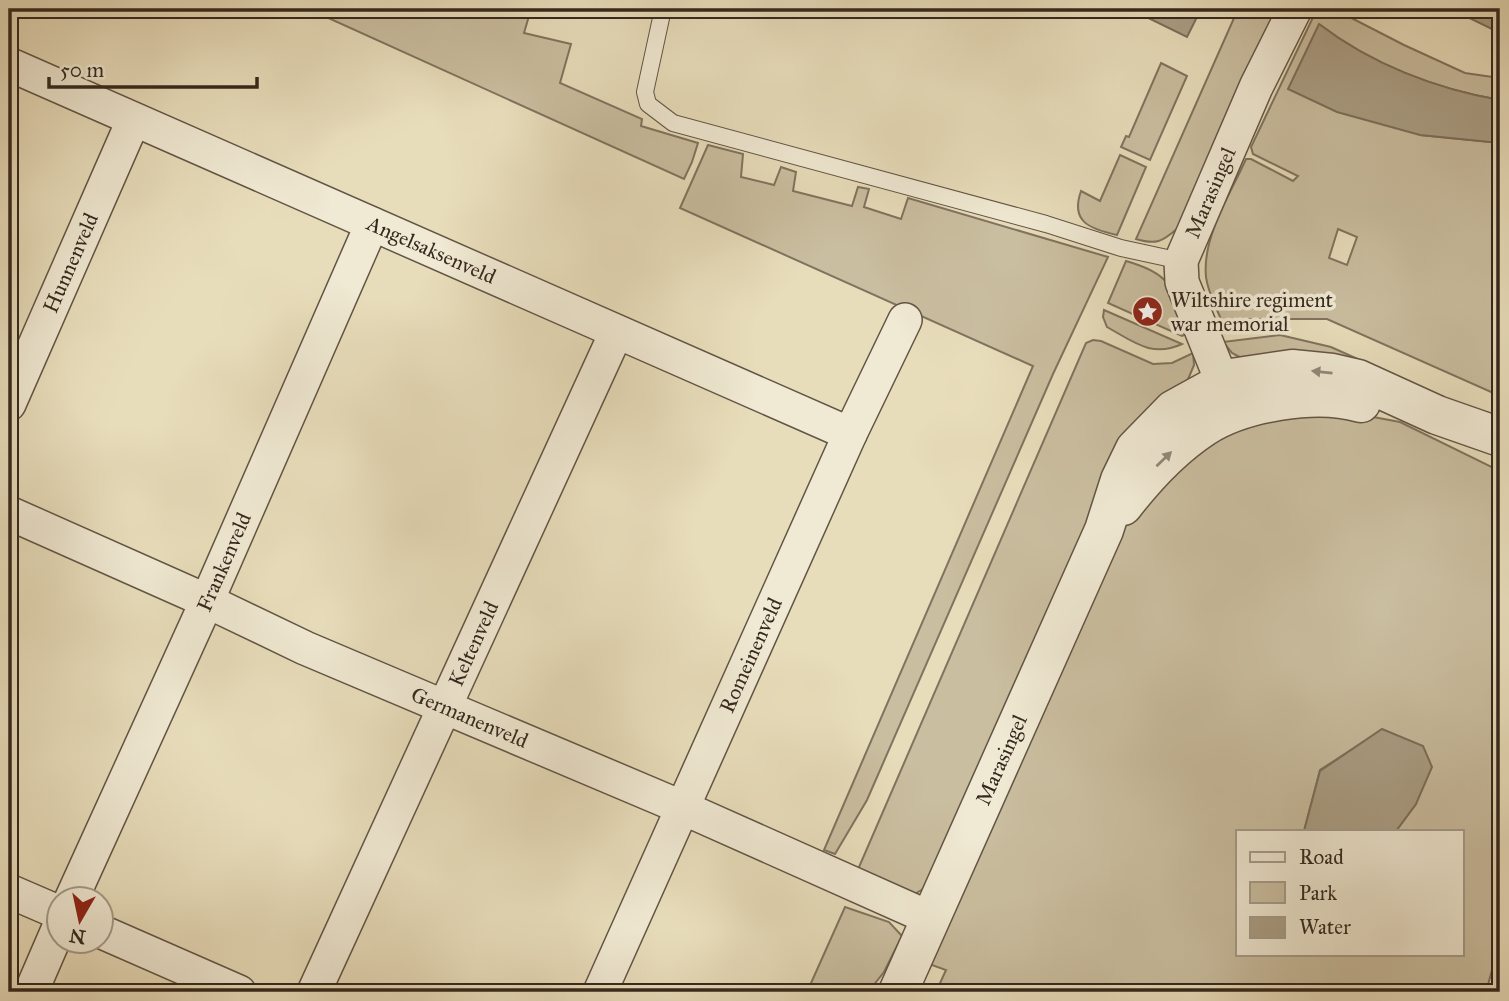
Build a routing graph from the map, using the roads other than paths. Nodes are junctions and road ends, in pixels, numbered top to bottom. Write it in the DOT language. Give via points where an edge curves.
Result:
graph roads {
  1 [pos="663,9"];
  2 [pos="1295,9"];
  3 [pos="13,66"];
  4 [pos="133,121"];
  5 [pos="372,224"];
  6 [pos="1181,261"];
  7 [pos="905,320"];
  8 [pos="616,333"];
  9 [pos="1228,398"];
  10 [pos="9,404"];
  11 [pos="850,434"];
  12 [pos="1500,438"];
  13 [pos="1500,461"];
  14 [pos="9,513"];
  15 [pos="207,601"];
  16 [pos="445,708"];
  17 [pos="681,807"];
  18 [pos="77,886"];
  19 [pos="9,891"];
  20 [pos="46,907"];
  21 [pos="932,919"];
  22 [pos="116,938"];
  23 [pos="47,956"];
  24 [pos="31,992"];
  25 [pos="239,992"];
  26 [pos="314,992"];
  27 [pos="600,992"];
  28 [pos="898,992"];
  1 -- 6 [label="lane" via="645,92 648,104 673,123"];
  2 -- 6 [label="street, Marasingel"];
  3 -- 4 [label="street, Angelsaksenveld"];
  4 -- 5 [label="street, Angelsaksenveld"];
  4 -- 10 [label="street, Hunnenveld"];
  5 -- 8 [label="street, Angelsaksenveld"];
  5 -- 15 [label="street, Frankenveld"];
  6 -- 9 [label="street, Marasingel" via="1182,282"];
  7 -- 11 [label="street, Romeinenveld"];
  8 -- 11 [label="street, Angelsaksenveld"];
  8 -- 16 [label="street, Keltenveld"];
  12 -- 9 [label="street, Marasingel, one-way" via="1358,379 1332,373 1292,369 1231,378"];
  9 -- 13 [label="street, Marasingel" via="1355,401 1446,433"];
  9 -- 21 [label="street, Marasingel" via="1173,410 1135,449 1104,530"];
  11 -- 17 [label="street, Romeinenveld"];
  14 -- 15 [label="street, Germanenveld"];
  15 -- 16 [label="street, Germanenveld"];
  15 -- 18 [label="street, Frankenveld"];
  16 -- 17 [label="street, Germanenveld"];
  16 -- 26 [label="street, Keltenveld"];
  17 -- 21 [label="street, Germanenveld"];
  17 -- 27 [label="street, Romeinenveld"];
  19 -- 20 [label="street"];
  21 -- 28 [label="street, Marasingel"];
  22 -- 25 [label="street"];
  23 -- 24 [label="street"];
}
